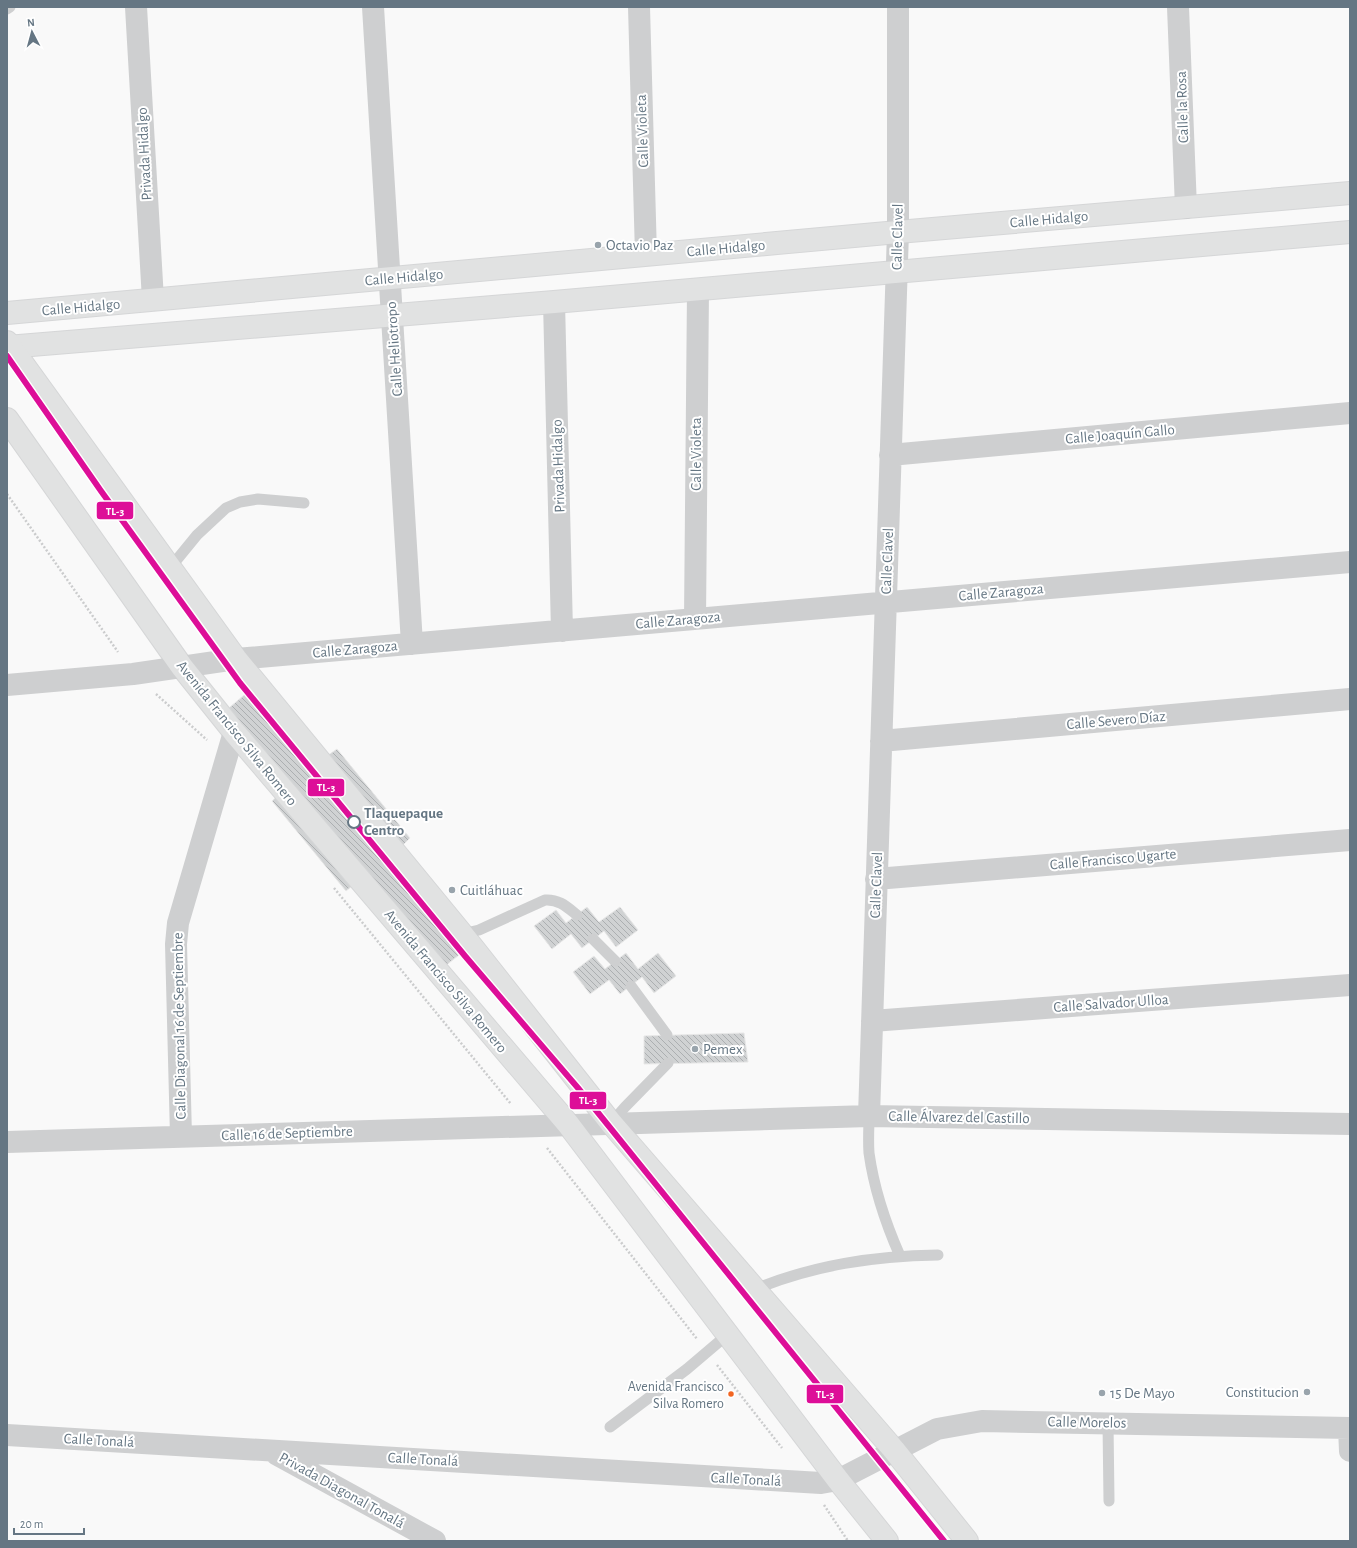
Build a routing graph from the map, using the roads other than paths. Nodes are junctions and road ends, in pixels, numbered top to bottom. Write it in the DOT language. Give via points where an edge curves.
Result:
graph roads {
  1 [pos="10,7"];
  2 [pos="136,7"];
  3 [pos="373,7"];
  4 [pos="639,7"];
  5 [pos="898,7"];
  6 [pos="1178,7"];
  7 [pos="7,9"];
  8 [pos="1350,193"];
  9 [pos="1186,208"];
  10 [pos="898,232"];
  11 [pos="1350,232"];
  12 [pos="646,255"];
  13 [pos="896,272"];
  14 [pos="390,278"];
  15 [pos="698,290"];
  16 [pos="153,300"];
  17 [pos="554,302"];
  18 [pos="7,313"];
  19 [pos="392,315"];
  20 [pos="8,345"];
  21 [pos="1350,413"];
  22 [pos="7,420"];
  23 [pos="890,455"];
  24 [pos="304,503"];
  25 [pos="1350,562"];
  26 [pos="170,568"];
  27 [pos="885,602"];
  28 [pos="695,619"];
  29 [pos="562,631"];
  30 [pos="412,644"];
  31 [pos="236,659"];
  32 [pos="182,667"];
  33 [pos="7,685"];
  34 [pos="1350,699"];
  35 [pos="234,732"];
  36 [pos="881,741"];
  37 [pos="1350,840"];
  38 [pos="876,879"];
  39 [pos="577,915"];
  40 [pos="462,934"];
  41 [pos="593,940"];
  42 [pos="615,961"];
  43 [pos="1350,985"];
  44 [pos="631,986"];
  45 [pos="872,1021"];
  46 [pos="667,1036"];
  47 [pos="668,1063"];
  48 [pos="869,1116"];
  49 [pos="611,1123"];
  50 [pos="568,1124"];
  51 [pos="1350,1124"];
  52 [pos="181,1136"];
  53 [pos="7,1142"];
  54 [pos="938,1255"];
  55 [pos="900,1256"];
  56 [pos="754,1289"];
  57 [pos="727,1335"];
  58 [pos="1108,1423"];
  59 [pos="610,1427"];
  60 [pos="1349,1428"];
  61 [pos="7,1434"];
  62 [pos="269,1450"];
  63 [pos="894,1450"];
  64 [pos="1350,1451"];
  65 [pos="838,1480"];
  66 [pos="1109,1501"];
  67 [pos="435,1541"];
  68 [pos="887,1541"];
  69 [pos="967,1541"];
  1 -- 7 [label="lane"];
  2 -- 16 [label="street, Privada Hidalgo"];
  3 -- 14 [label="street, Calle Heliotropo"];
  4 -- 12 [label="street, Calle Violeta"];
  5 -- 10 [label="street, Calle Clavel"];
  6 -- 9 [label="street, Calle la Rosa"];
  8 -- 9 [label="main road, Calle Hidalgo"];
  9 -- 10 [label="main road, Calle Hidalgo"];
  10 -- 12 [label="main road, Calle Hidalgo"];
  10 -- 13 [label="street, Calle Clavel"];
  11 -- 13 [label="main road"];
  12 -- 14 [label="main road, Calle Hidalgo"];
  13 -- 15 [label="main road"];
  13 -- 23 [label="street, Calle Clavel"];
  14 -- 16 [label="main road, Calle Hidalgo"];
  14 -- 19 [label="street, Calle Heliotropo"];
  15 -- 17 [label="main road"];
  15 -- 28 [label="street, Calle Violeta"];
  16 -- 18 [label="main road, Calle Hidalgo"];
  17 -- 19 [label="main road"];
  17 -- 29 [label="street, Privada Hidalgo"];
  19 -- 20 [label="main road"];
  19 -- 30 [label="street, Calle Heliotropo"];
  20 -- 26 [label="main road"];
  21 -- 23 [label="street, Calle Joaquín Gallo"];
  22 -- 32 [label="main road, Avenida Francisco Silva Romero"];
  23 -- 27 [label="street, Calle Clavel"];
  24 -- 26 [label="lane" via="258,499 226,508 196,535"];
  25 -- 27 [label="street, Calle Zaragoza"];
  26 -- 31 [label="main road"];
  27 -- 28 [label="street, Calle Zaragoza"];
  27 -- 36 [label="street, Calle Clavel"];
  28 -- 29 [label="street, Calle Zaragoza"];
  29 -- 30 [label="street, Calle Zaragoza"];
  30 -- 31 [label="street, Calle Zaragoza"];
  31 -- 32 [label="street, Calle Zaragoza"];
  31 -- 40 [label="main road"];
  32 -- 33 [label="street, Calle Zaragoza"];
  32 -- 35 [label="main road, Avenida Francisco Silva Romero"];
  34 -- 36 [label="street, Calle Severo Díaz"];
  35 -- 50 [label="main road, Avenida Francisco Silva Romero"];
  35 -- 52 [label="street, Calle Diagonal 16 de Septiembre" via="178,923 176,944"];
  36 -- 38 [label="street, Calle Clavel"];
  37 -- 38 [label="street, Calle Francisco Ugarte"];
  38 -- 45 [label="street, Calle Clavel"];
  39 -- 40 [label="lane" via="561,902 545,900 479,930"];
  40 -- 49 [label="main road"];
  41 -- 42 [label="lane"];
  43 -- 45 [label="street, Calle Salvador Ulloa"];
  44 -- 46 [label="lane"];
  45 -- 48 [label="street, Calle Clavel"];
  47 -- 49 [label="lane"];
  48 -- 49 [label="street, Calle Álvarez del Castillo"];
  48 -- 51 [label="street, Calle Álvarez del Castillo"];
  48 -- 55 [label="lane" via="869,1151 875,1187 885,1222"];
  49 -- 50 [label="street, Calle Álvarez del Castillo"];
  49 -- 56 [label="main road"];
  50 -- 52 [label="street, Calle 16 de Septiembre"];
  50 -- 57 [label="main road, Avenida Francisco Silva Romero"];
  52 -- 53 [label="street, Calle 16 de Septiembre"];
  54 -- 55 [label="lane"];
  55 -- 56 [label="lane" via="854,1261 810,1271"];
  56 -- 63 [label="main road"];
  57 -- 59 [label="lane"];
  57 -- 65 [label="main road, Avenida Francisco Silva Romero"];
  58 -- 60 [label="street, Calle Morelos"];
  58 -- 63 [label="street, Calle Morelos" via="982,1421 937,1429"];
  58 -- 66 [label="lane"];
  60 -- 64 [label="street"];
  61 -- 62 [label="street, Calle Tonalá"];
  62 -- 65 [label="street, Calle Tonalá" via="810,1483"];
  62 -- 67 [label="street, Privada Diagonal Tonalá"];
  63 -- 65 [label="street, Calle Morelos"];
  63 -- 69 [label="main road"];
  65 -- 68 [label="main road, Avenida Francisco Silva Romero"];
}
